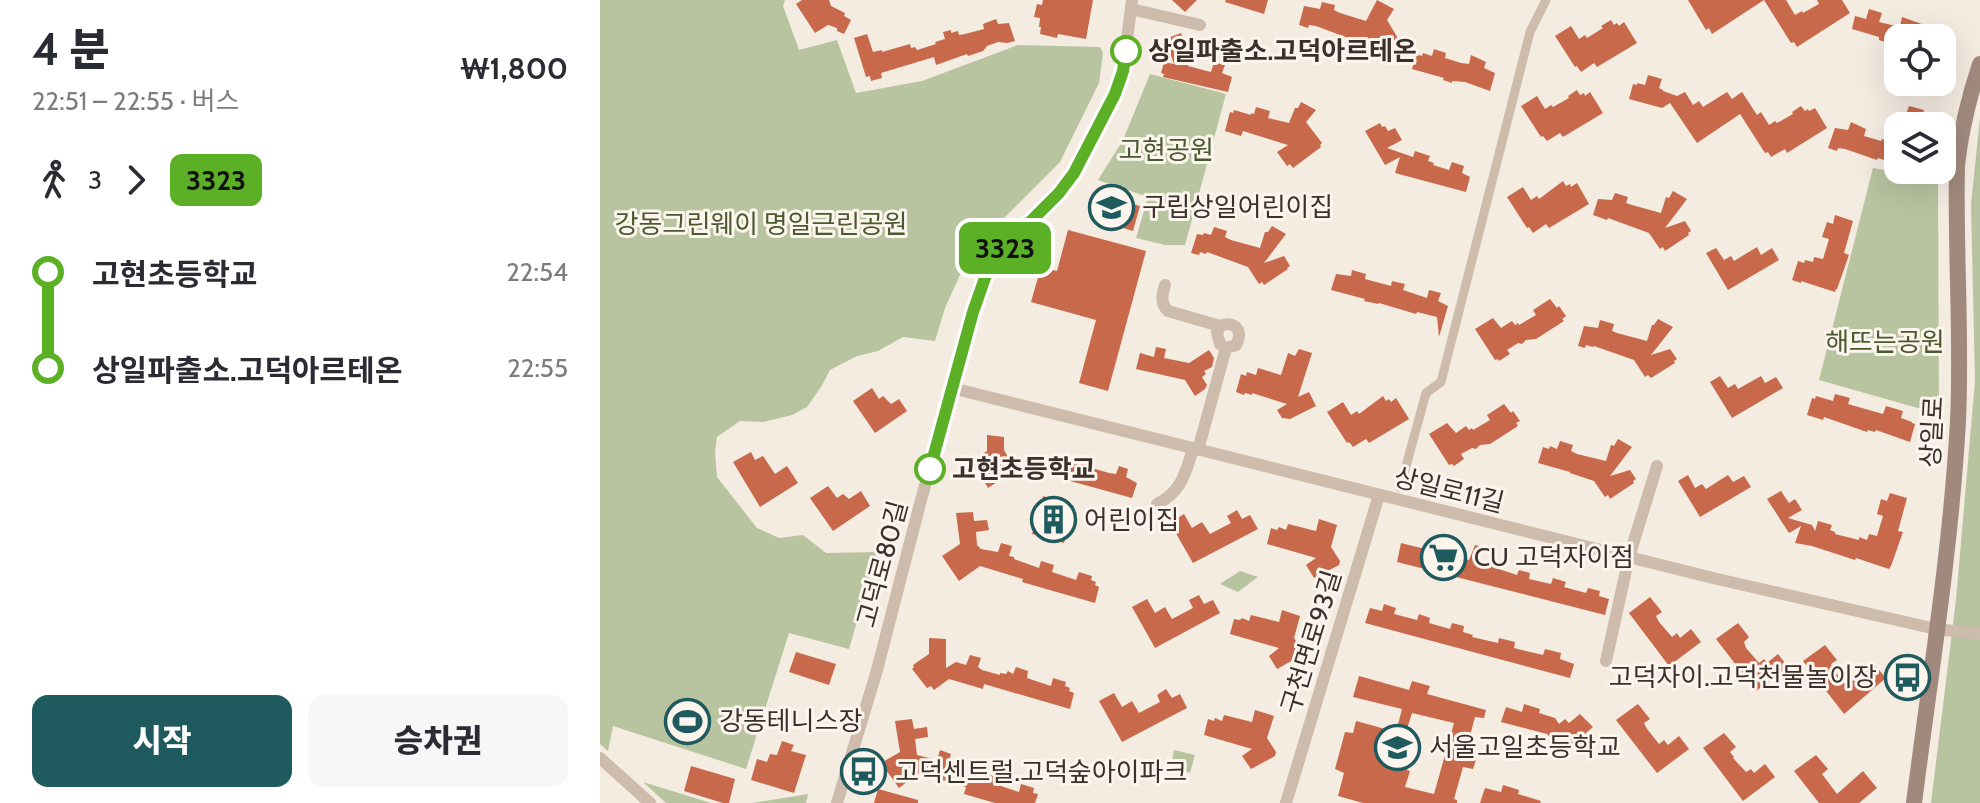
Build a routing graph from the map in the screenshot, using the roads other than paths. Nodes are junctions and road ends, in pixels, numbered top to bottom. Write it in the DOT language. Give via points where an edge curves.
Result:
graph roads {
  1 [pos="1546,0"];
  2 [pos="1131,5"];
  3 [pos="1200,25"];
  4 [pos="1980,64"];
  5 [pos="1165,285"];
  6 [pos="1220,326"];
  7 [pos="1226,348"];
  8 [pos="952,388"];
  9 [pos="1196,449"];
  10 [pos="1657,466"];
  11 [pos="1400,488"];
  12 [pos="1379,495"];
  13 [pos="1157,504"];
  14 [pos="1629,557"];
  15 [pos="1936,629"];
  16 [pos="1980,634"];
  17 [pos="1606,661"];
  18 [pos="600,758"];
  19 [pos="650,803"];
  20 [pos="837,803"];
  21 [pos="1286,803"];
  22 [pos="1914,803"];
  1 -- 11 [label="street" via="1530,32 1441,382 1426,393"];
  2 -- 3 [label="street"];
  2 -- 8 [label="street, 고덕로80길" via="1115,94 1074,173 986,275"];
  4 -- 15 [label="main road, 상일로" via="1957,165 1958,418"];
  5 -- 6 [label="street" via="1162,299 1168,311"];
  6 -- 7 [label="street" via="1217,339"];
  6 -- 7 [label="street" via="1227,323 1239,330 1236,345"];
  7 -- 9 [label="street"];
  8 -- 9 [label="street, 상일로11길"];
  8 -- 20 [label="street, 고덕로80길"];
  9 -- 12 [label="street, 상일로11길"];
  9 -- 13 [label="street" via="1179,488"];
  10 -- 14 [label="street"];
  12 -- 14 [label="street, 상일로11길"];
  12 -- 21 [label="street, 구천면로93길"];
  14 -- 15 [label="street, 상일로11길"];
  14 -- 17 [label="street"];
  15 -- 16 [label="street, 상일로11길"];
  15 -- 22 [label="main road, 상일로"];
  18 -- 19 [label="street"];
}
